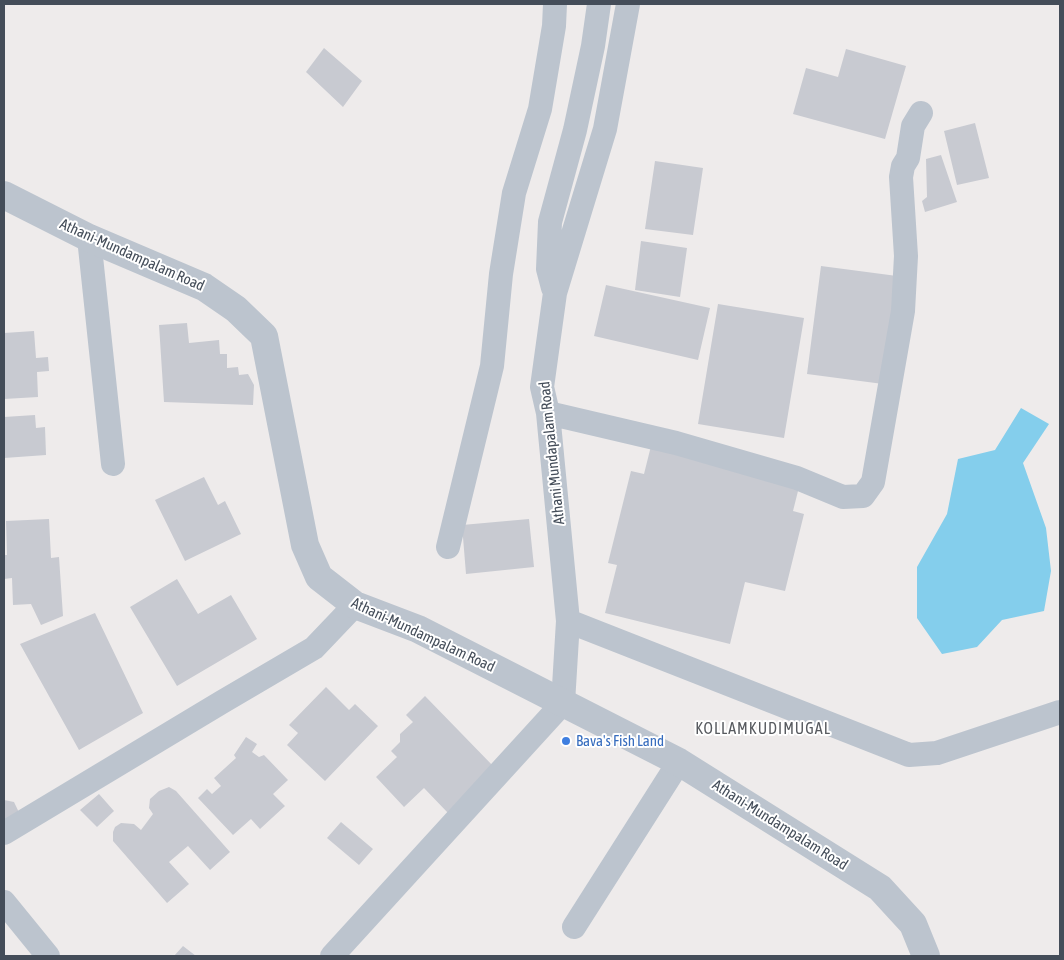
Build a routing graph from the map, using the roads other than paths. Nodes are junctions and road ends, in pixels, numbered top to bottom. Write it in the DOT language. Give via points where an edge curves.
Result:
graph roads {
  1 [pos="555,4"];
  2 [pos="599,4"];
  3 [pos="628,4"];
  4 [pos="921,113"];
  5 [pos="4,195"];
  6 [pos="89,238"];
  7 [pos="555,293"];
  8 [pos="548,413"];
  9 [pos="113,464"];
  10 [pos="448,547"];
  11 [pos="355,605"];
  12 [pos="568,620"];
  13 [pos="563,703"];
  14 [pos="1060,712"];
  15 [pos="679,762"];
  16 [pos="4,833"];
  17 [pos="4,902"];
  18 [pos="574,927"];
  19 [pos="48,956"];
  20 [pos="332,956"];
  21 [pos="926,956"];
  1 -- 10 [label="street" via="540,109 514,193 501,274 492,366"];
  2 -- 7 [label="street" via="575,130 550,222 548,269"];
  3 -- 7 [label="street, Athani Mundapalam Road" via="605,128"];
  4 -- 8 [label="street" via="913,126 901,177 906,256 903,311 873,482 863,496 843,497 797,478 676,442"];
  5 -- 6 [label="street, Athani-Mundampalam Road"];
  6 -- 9 [label="street"];
  6 -- 11 [label="street, Athani-Mundampalam Road" via="204,287 236,309 264,336 305,545 319,577"];
  7 -- 8 [label="street, Athani Mundapalam Road" via="542,387"];
  8 -- 12 [label="street, Athani Mundapalam Road"];
  11 -- 13 [label="street, Athani-Mundampalam Road" via="418,629"];
  11 -- 16 [label="street" via="314,648"];
  12 -- 13 [label="street, Athani Mundapalam Road"];
  12 -- 14 [label="street" via="909,755 937,753"];
  13 -- 15 [label="street, Athani-Mundampalam Road"];
  13 -- 20 [label="street"];
  15 -- 18 [label="street"];
  15 -- 21 [label="street, Athani-Mundampalam Road" via="880,888 913,924"];
  17 -- 19 [label="street"];
}
